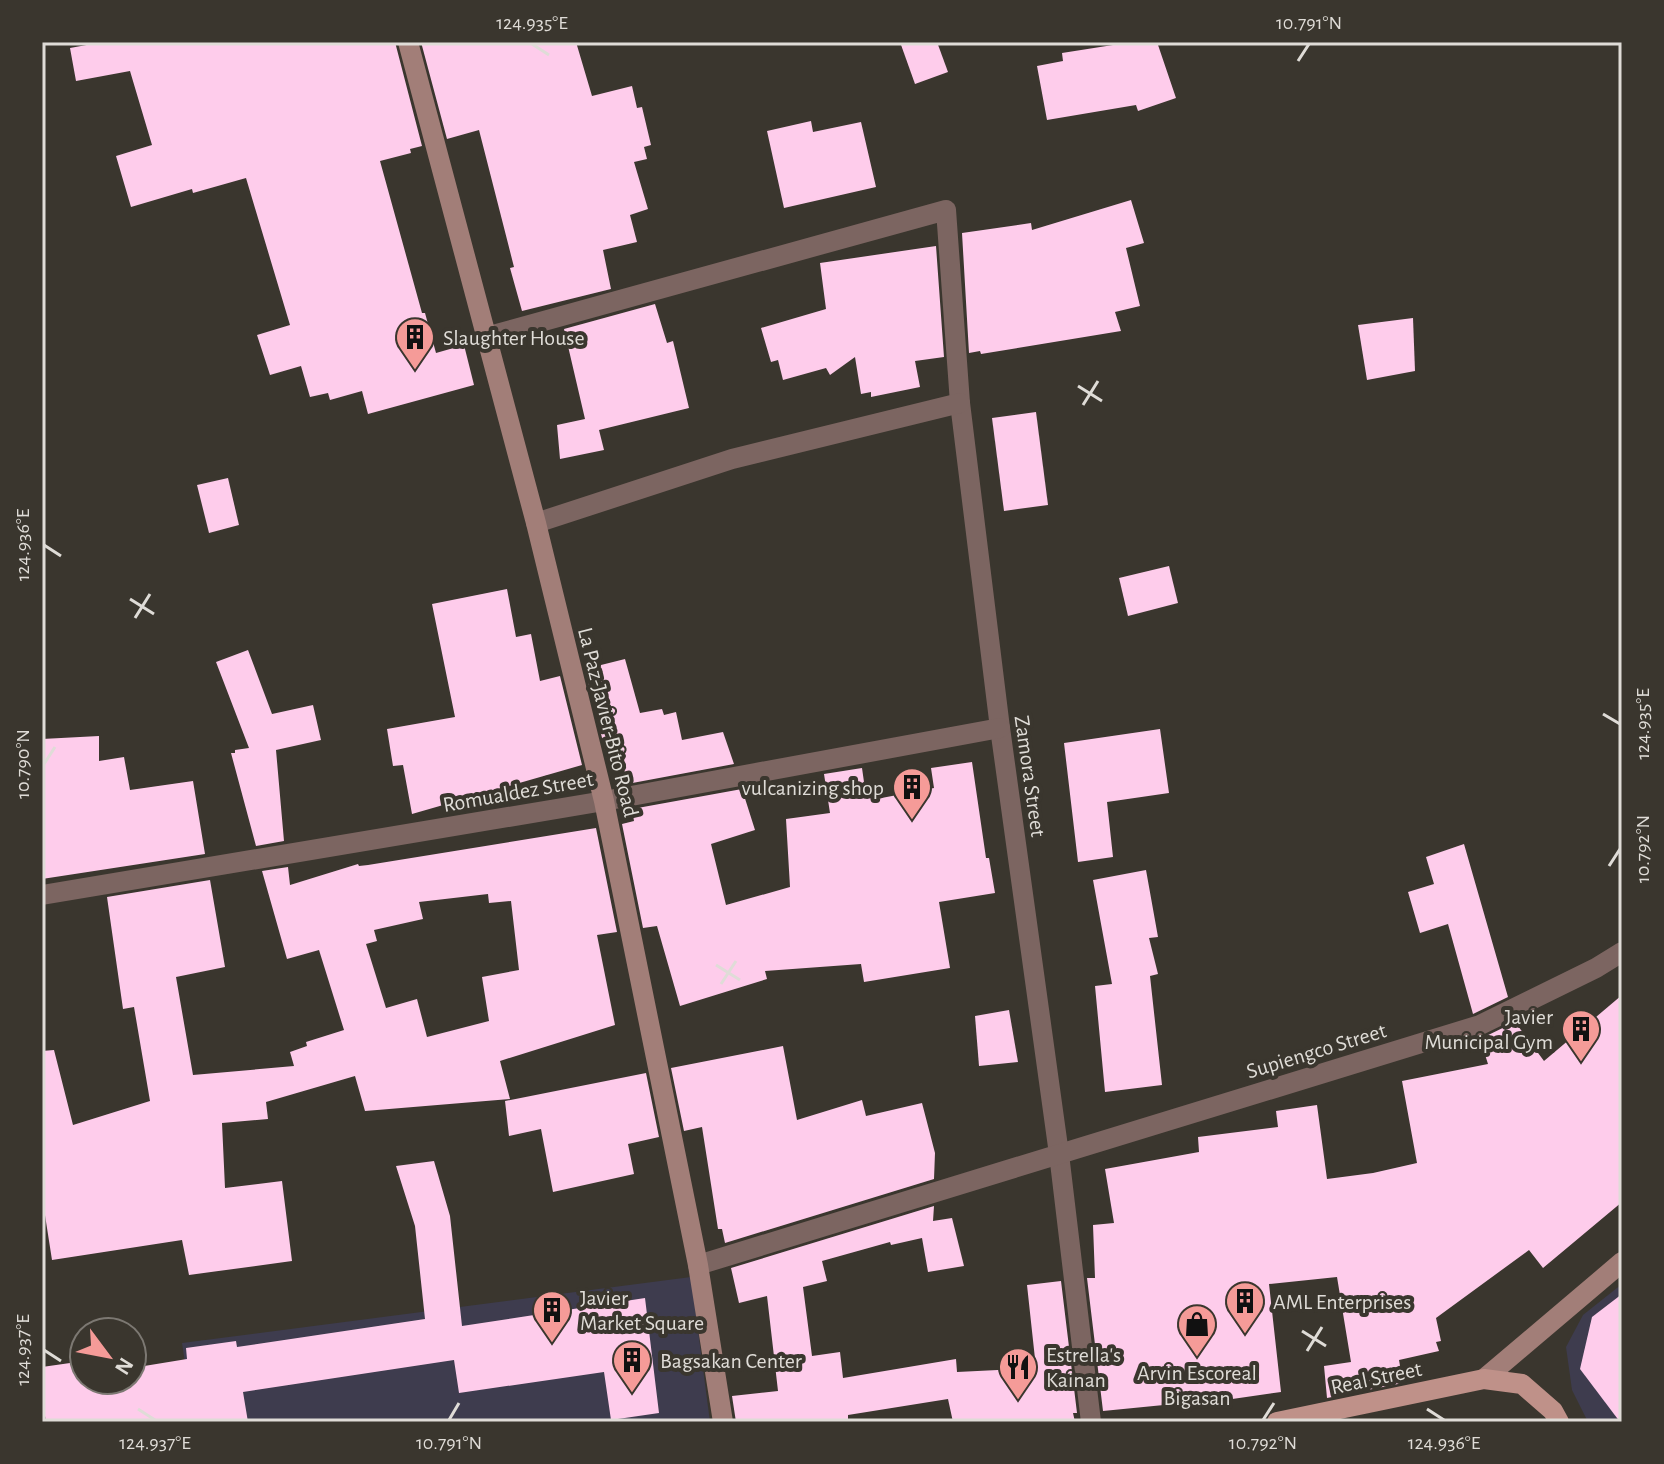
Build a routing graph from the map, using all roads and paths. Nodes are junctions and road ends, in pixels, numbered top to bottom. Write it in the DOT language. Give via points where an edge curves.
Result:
graph roads {
  1 [pos="408,42"];
  2 [pos="486,337"];
  3 [pos="960,403"];
  4 [pos="536,523"];
  5 [pos="1000,728"];
  6 [pos="604,801"];
  7 [pos="42,895"];
  8 [pos="1622,952"];
  9 [pos="1059,1154"];
  10 [pos="1622,1262"];
  11 [pos="698,1265"];
  12 [pos="1484,1379"];
  13 [pos="723,1422"];
  14 [pos="1091,1422"];
  15 [pos="1277,1422"];
  16 [pos="1559,1422"];
  1 -- 2 [label="main road, La Paz-Javier-Bito Road"];
  2 -- 3 [label="street, Zamora Street" via="946,210"];
  2 -- 4 [label="main road, La Paz-Javier-Bito Road"];
  3 -- 4 [label="street" via="732,459"];
  3 -- 5 [label="street, Zamora Street"];
  4 -- 6 [label="main road, La Paz-Javier-Bito Road"];
  5 -- 6 [label="street, Romualdez Street"];
  5 -- 9 [label="street, Zamora Street"];
  6 -- 7 [label="street, Romualdez Street"];
  6 -- 11 [label="main road, La Paz-Javier-Bito Road"];
  8 -- 9 [label="street, Supiengco Street" via="1480,1025"];
  9 -- 11 [label="street, Supiengco Street"];
  9 -- 14 [label="street, Zamora Street"];
  10 -- 12 [label="main road"];
  11 -- 13 [label="main road, La Paz-Javier-Bito Road"];
  12 -- 15 [label="main road, Real Street"];
  12 -- 16 [label="main road" via="1522,1384"];
}
